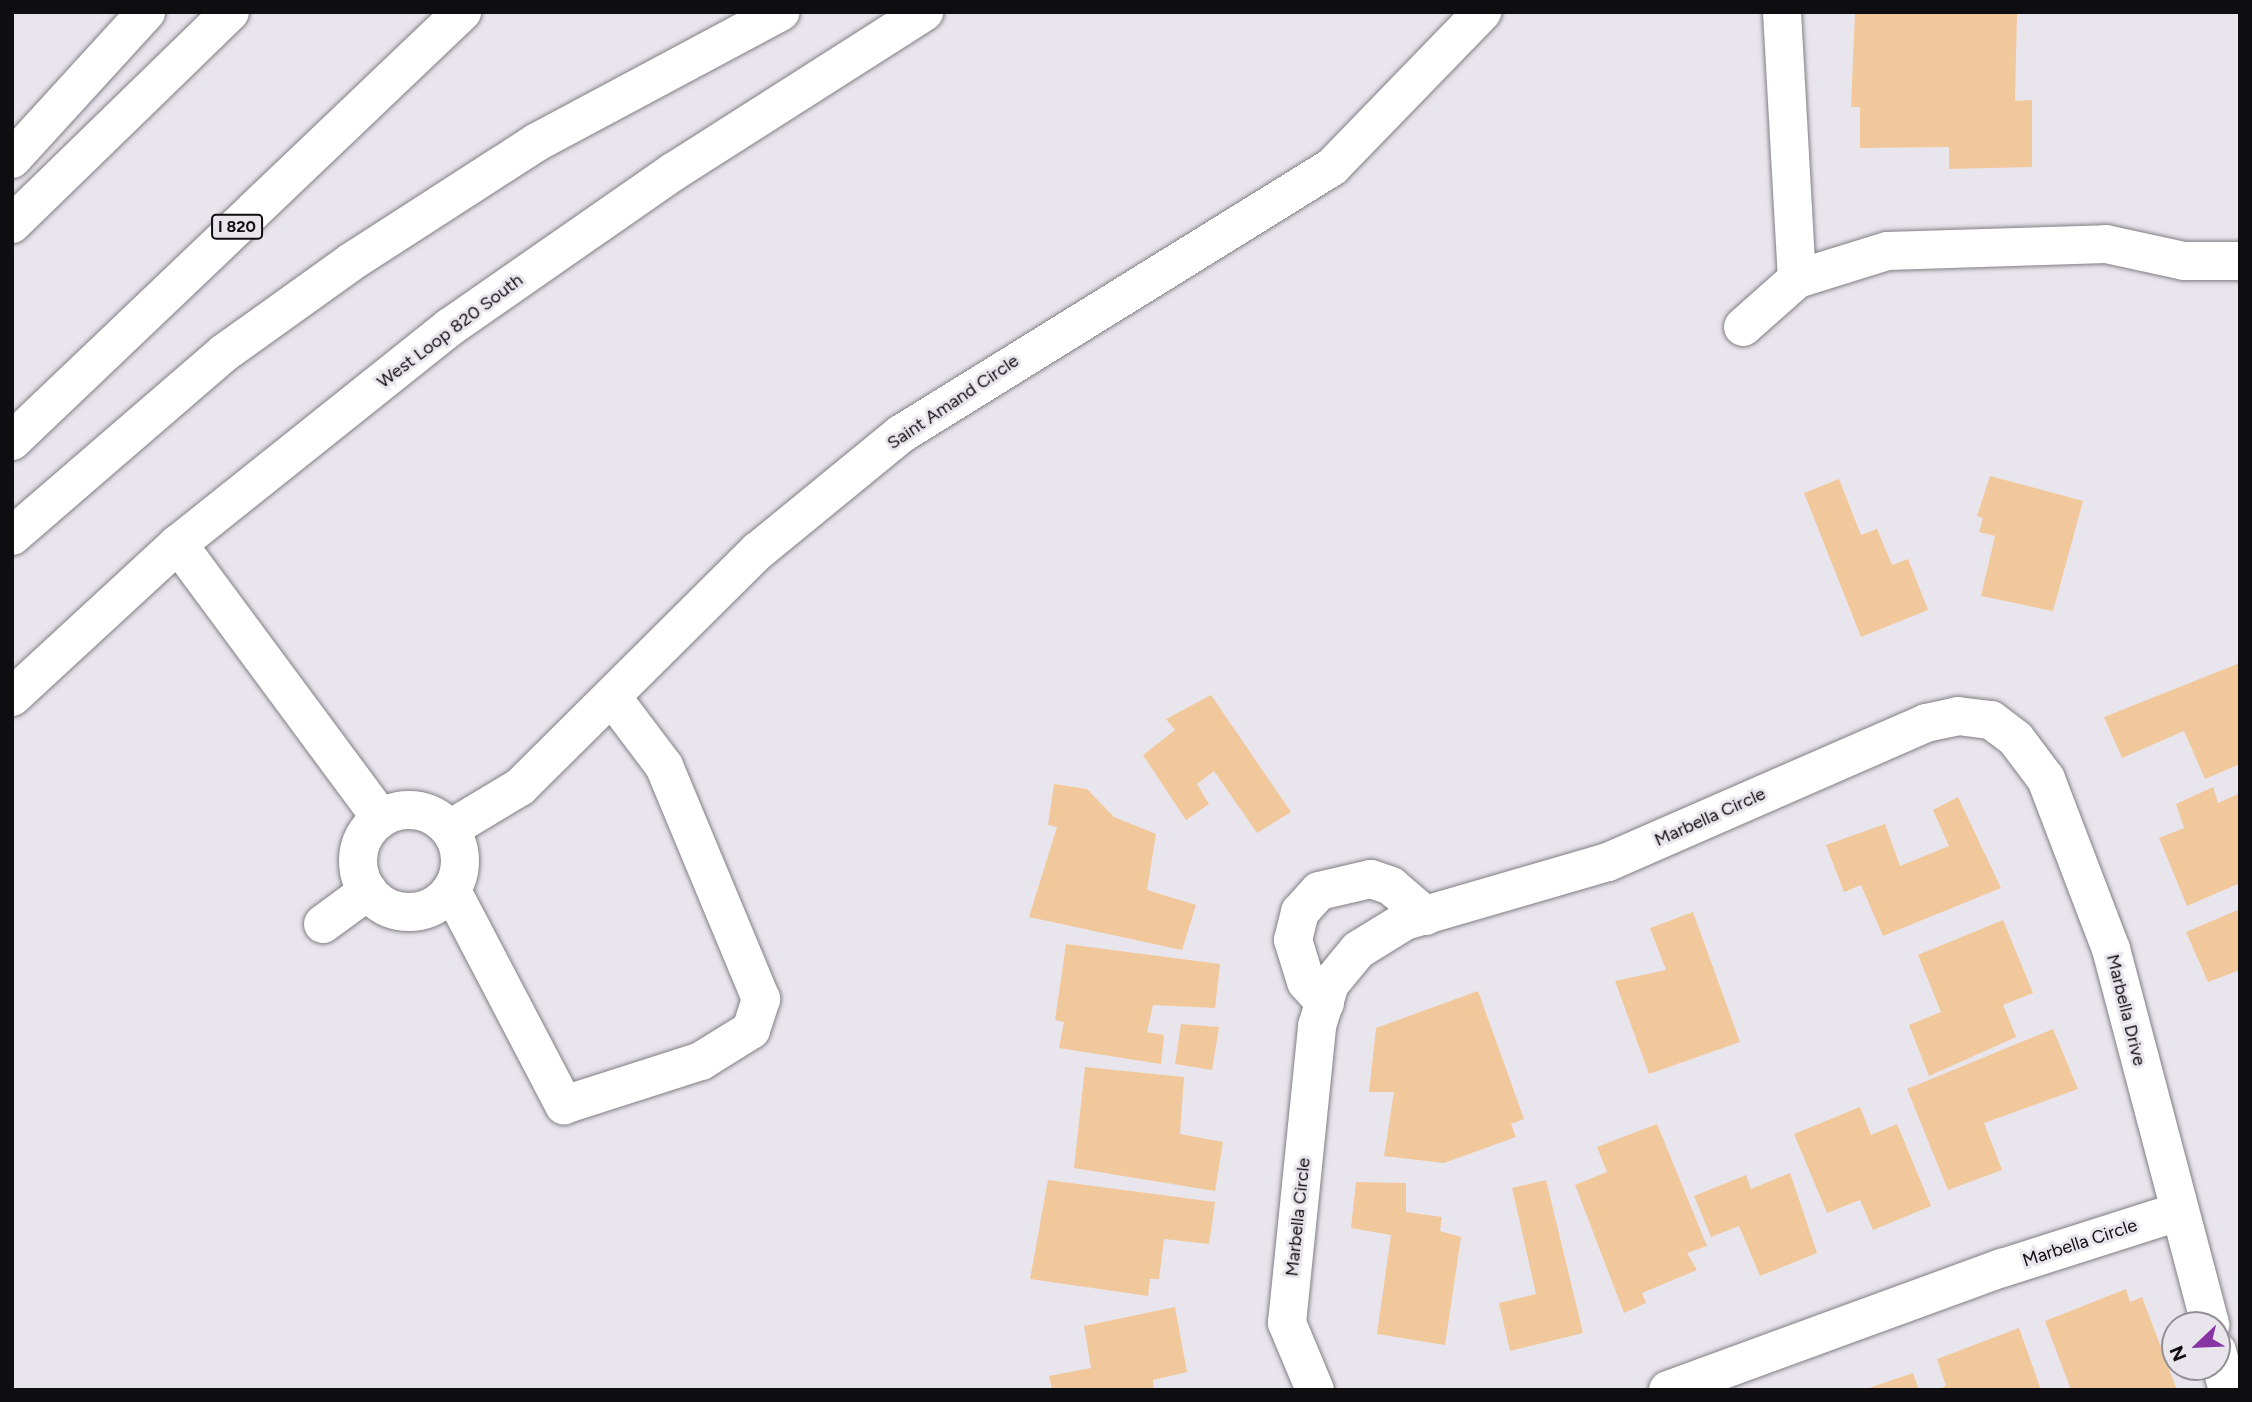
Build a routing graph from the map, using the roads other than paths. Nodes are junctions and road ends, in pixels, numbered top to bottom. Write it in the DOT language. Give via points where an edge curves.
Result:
graph roads {
  1 [pos="146,12"];
  2 [pos="230,12"];
  3 [pos="462,12"];
  4 [pos="780,12"];
  5 [pos="924,12"];
  6 [pos="1482,12"];
  7 [pos="1782,12"];
  8 [pos="12,159"];
  9 [pos="12,224"];
  10 [pos="2240,261"];
  11 [pos="1797,279"];
  12 [pos="1743,327"];
  13 [pos="12,441"];
  14 [pos="12,536"];
  15 [pos="178,544"];
  16 [pos="12,697"];
  17 [pos="612,697"];
  18 [pos="1991,720"];
  19 [pos="381,818"];
  20 [pos="450,830"];
  21 [pos="368,891"];
  22 [pos="452,891"];
  23 [pos="1426,916"];
  24 [pos="323,924"];
  25 [pos="1325,1003"];
  26 [pos="2177,1212"];
  27 [pos="2206,1311"];
  28 [pos="1311,1388"];
  29 [pos="1668,1390"];
  1 -- 8 [label="main road"];
  2 -- 9 [label="main road"];
  3 -- 13 [label="main road, I 820"];
  4 -- 14 [label="main road" via="548,135 351,262 214,362"];
  5 -- 15 [label="main road, West Loop 820 South" via="673,172 450,327"];
  6 -- 17 [label="main road, Saint Amand Circle" via="1332,167 901,435 758,551"];
  7 -- 11 [label="main road"];
  10 -- 11 [label="main road" via="2184,261 2106,244 1887,251"];
  11 -- 12 [label="main road"];
  15 -- 16 [label="main road, West Loop 820 South"];
  15 -- 19 [label="main road"];
  17 -- 20 [label="main road, Saint Amand Circle" via="520,787"];
  17 -- 22 [label="main road" via="664,766 761,999 751,1030 701,1061 564,1105"];
  18 -- 23 [label="main road, Marbella Circle" via="1958,716 1926,723 1608,862"];
  18 -- 26 [label="main road, Marbella Drive" via="2016,739 2046,779 2111,949"];
  19 -- 20 [label="main road" via="417,810"];
  19 -- 21 [label="main road" via="358,852"];
  20 -- 22 [label="main road" via="460,871"];
  21 -- 22 [label="main road" via="382,905 418,912"];
  21 -- 24 [label="main road"];
  23 -- 25 [label="main road, Marbella Circle" via="1358,950 1330,984"];
  23 -- 25 [label="main road" via="1391,886 1371,879 1319,891 1300,912 1293,940 1306,982"];
  25 -- 28 [label="main road, Marbella Circle" via="1287,1323"];
  26 -- 27 [label="main road, Marbella Drive"];
  26 -- 29 [label="main road, Marbella Circle" via="2002,1268"];
}
